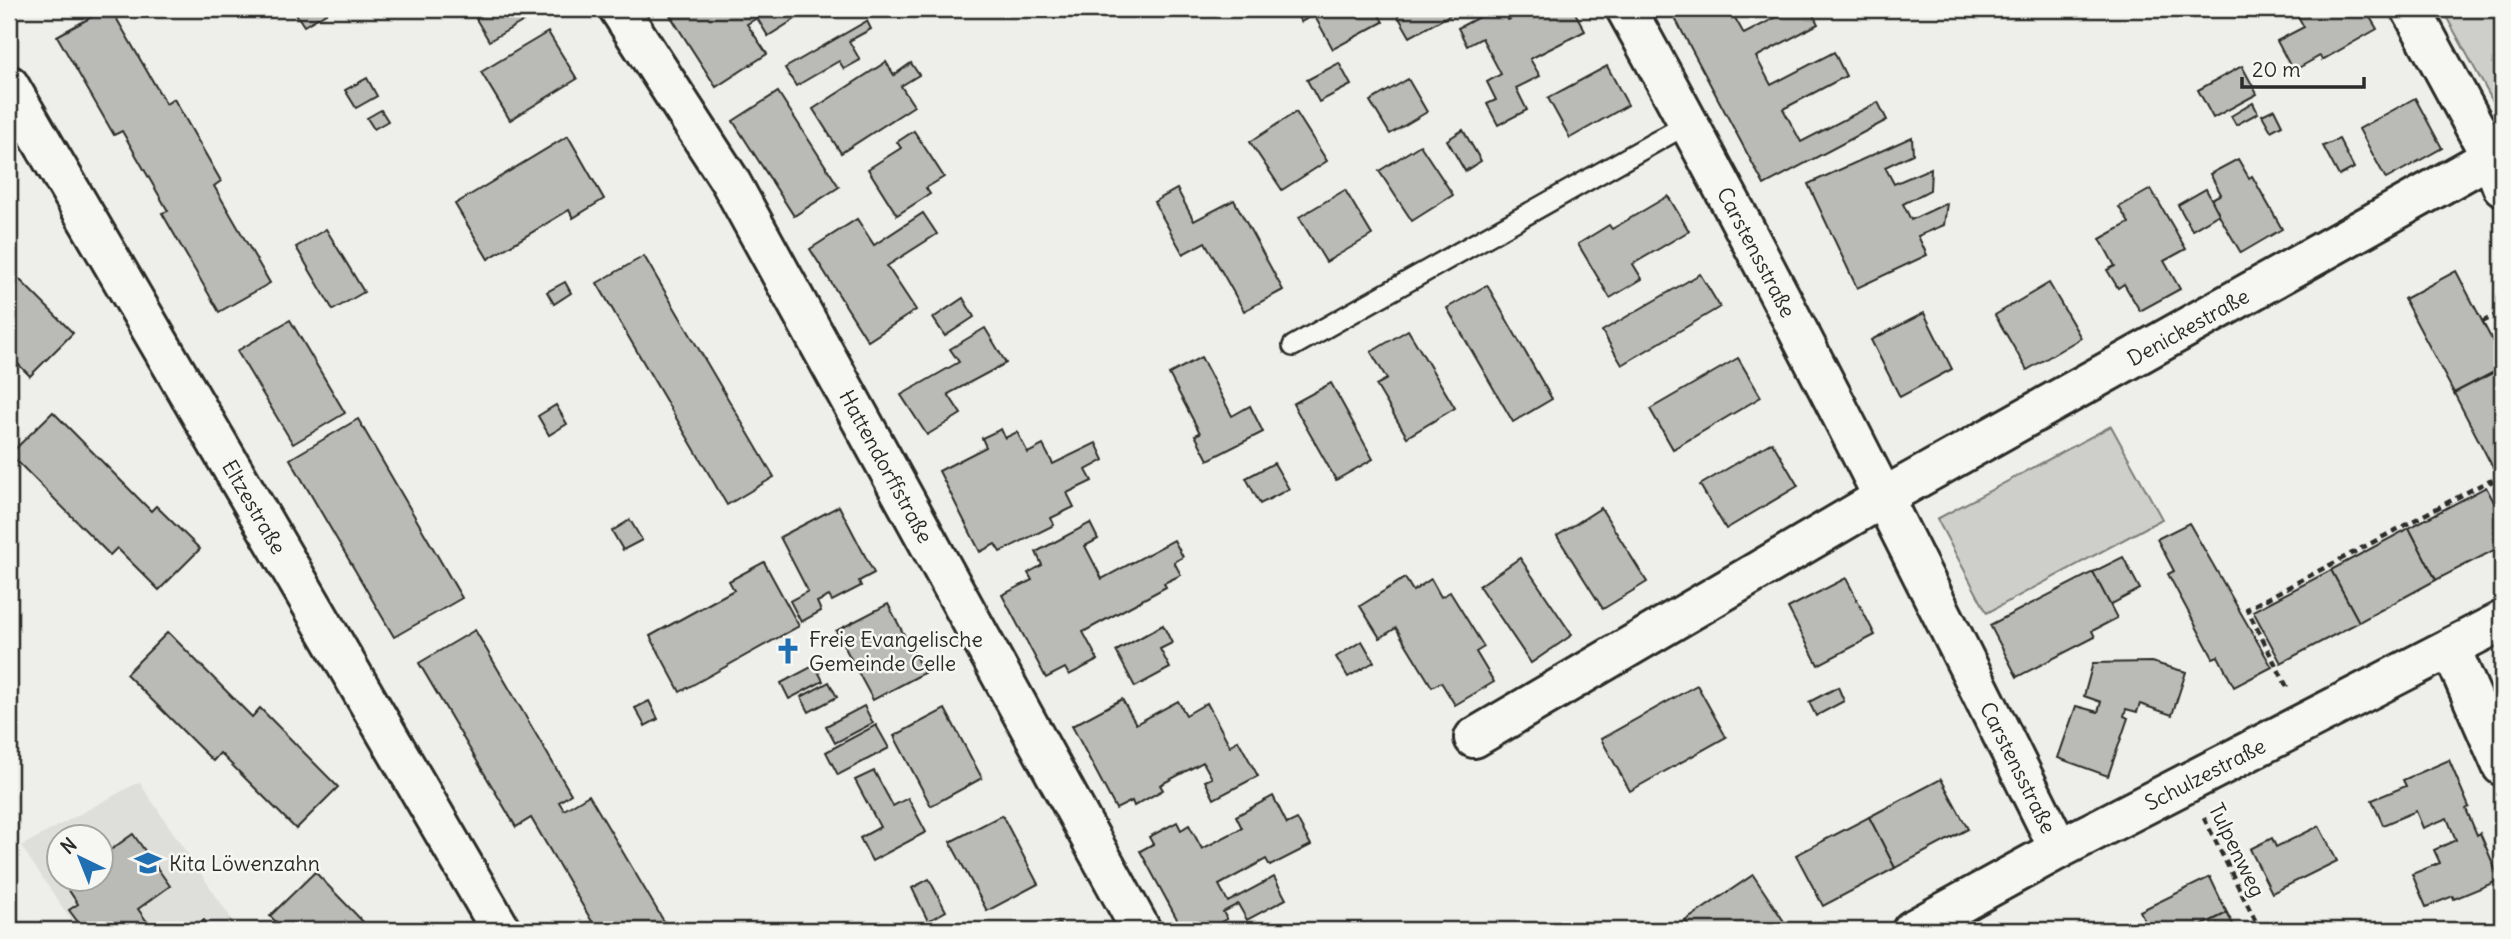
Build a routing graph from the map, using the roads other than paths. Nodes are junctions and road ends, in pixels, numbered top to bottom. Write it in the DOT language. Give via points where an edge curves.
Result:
graph roads {
  1 [pos="619,9"];
  2 [pos="1626,9"];
  3 [pos="2411,9"];
  4 [pos="9,85"];
  5 [pos="1689,123"];
  6 [pos="2497,172"];
  7 [pos="1293,346"];
  8 [pos="1884,497"];
  9 [pos="2502,621"];
  10 [pos="2451,649"];
  11 [pos="1474,738"];
  12 [pos="2502,766"];
  13 [pos="2059,849"];
  14 [pos="501,930"];
  15 [pos="1141,930"];
  16 [pos="1912,930"];
  1 -- 15 [label="street, Hattendorffstraße" via="730,181"];
  2 -- 5 [label="street, Carstensstraße"];
  3 -- 6 [label="street, Denickestraße"];
  4 -- 14 [label="street, Eltzestraße"];
  5 -- 7 [label="lane"];
  5 -- 8 [label="street, Carstensstraße"];
  6 -- 8 [label="street, Denickestraße"];
  8 -- 11 [label="street"];
  8 -- 13 [label="street, Carstensstraße"];
  9 -- 10 [label="street, Schulzestraße"];
  10 -- 12 [label="street"];
  10 -- 13 [label="street, Schulzestraße"];
  13 -- 16 [label="street, Schulzestraße"];
}
